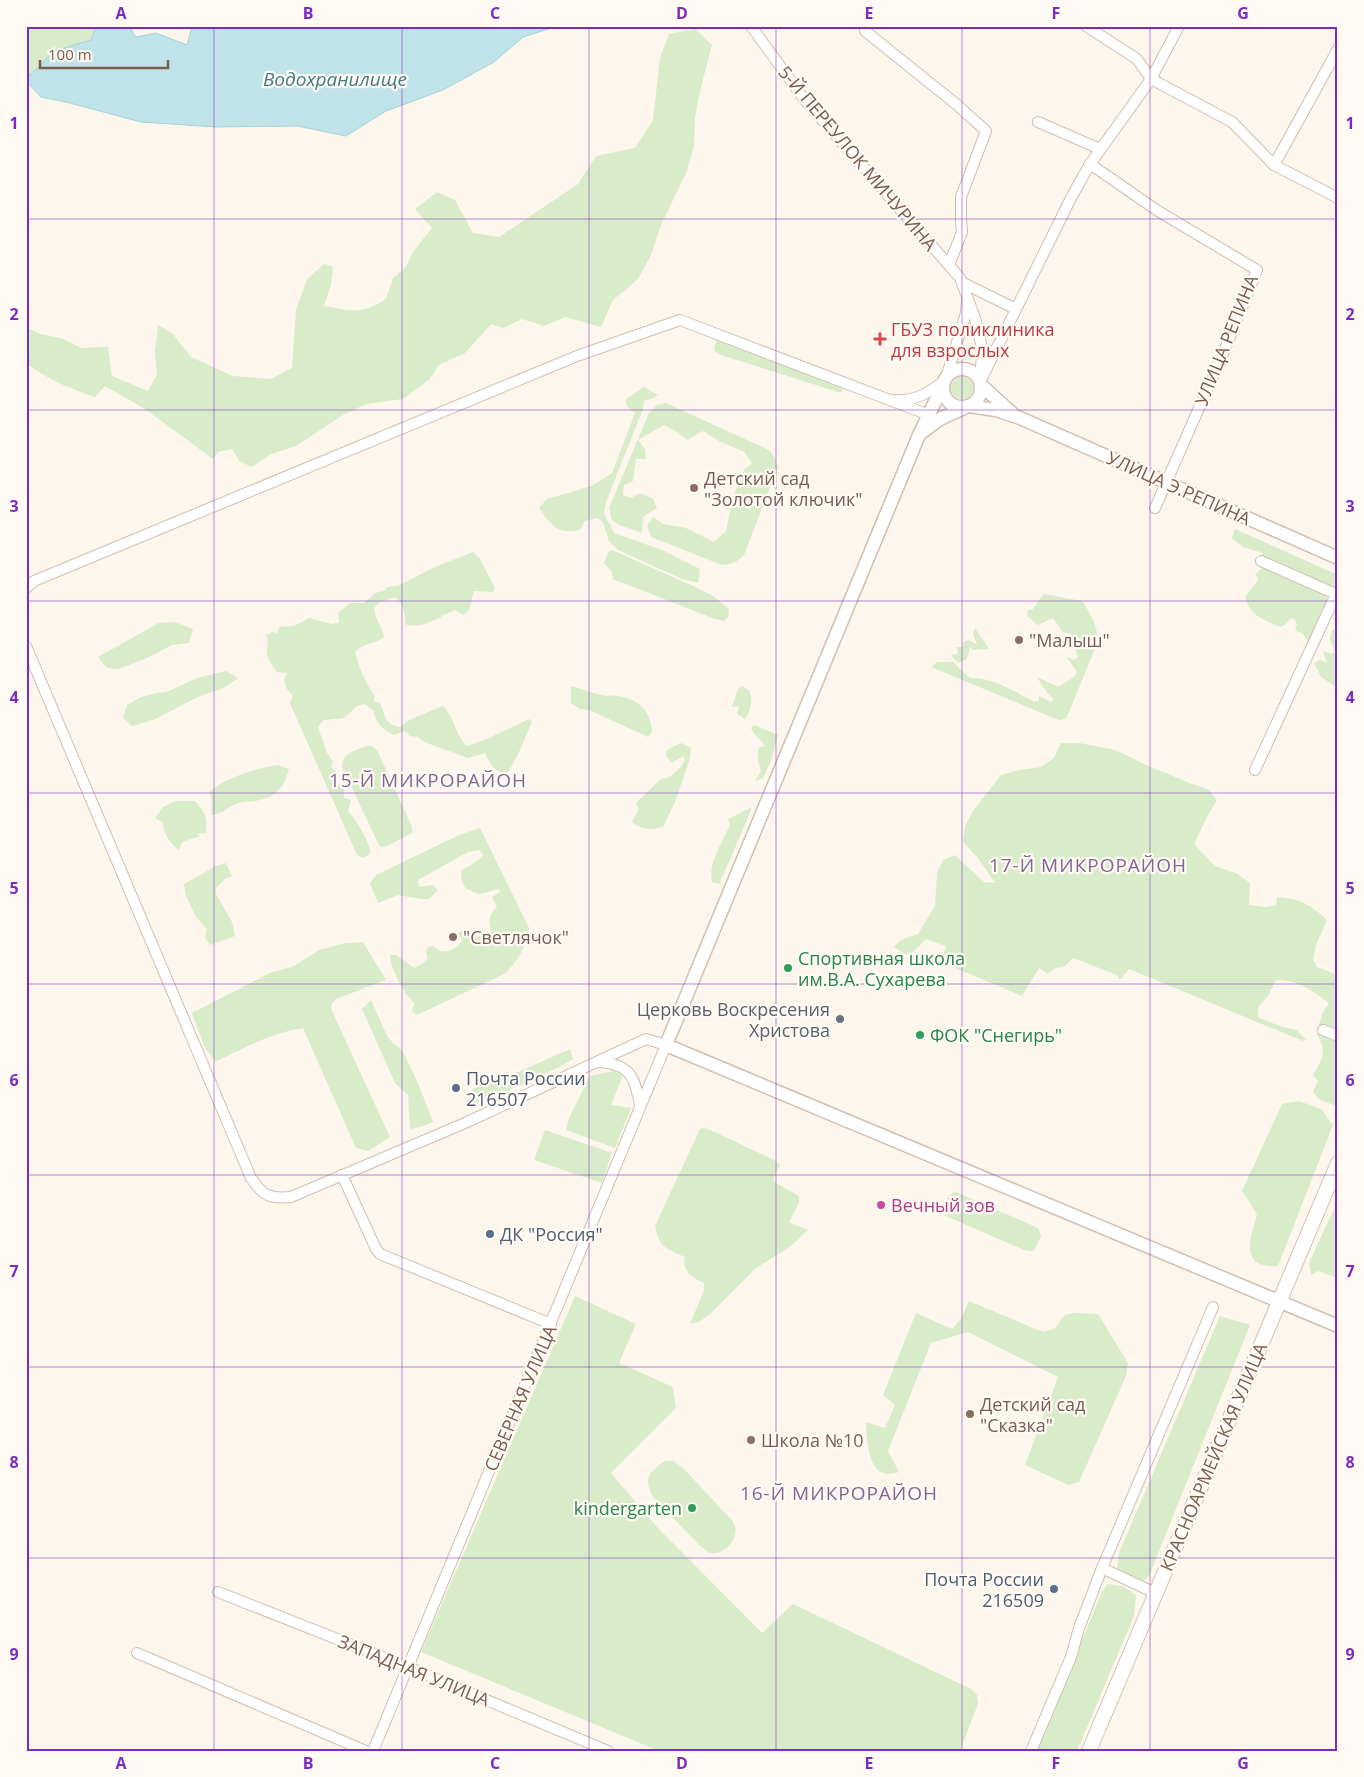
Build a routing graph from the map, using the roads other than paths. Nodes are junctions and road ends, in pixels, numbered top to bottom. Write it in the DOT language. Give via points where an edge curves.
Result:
graph roads {
  1 [pos="750,26"];
  2 [pos="1086,26"];
  3 [pos="1179,26"];
  4 [pos="865,31"];
  5 [pos="1338,49"];
  6 [pos="1151,79"];
  7 [pos="1038,122"];
  8 [pos="1100,149"];
  9 [pos="1090,164"];
  10 [pos="1274,166"];
  11 [pos="1338,198"];
  12 [pos="949,265"];
  13 [pos="964,286"];
  14 [pos="1016,309"];
  15 [pos="944,381"];
  16 [pos="980,382"];
  17 [pos="889,399"];
  18 [pos="966,407"];
  19 [pos="928,415"];
  20 [pos="1020,418"];
  21 [pos="919,435"];
  22 [pos="1167,483"];
  23 [pos="1155,508"];
  24 [pos="1338,558"];
  25 [pos="1261,561"];
  26 [pos="26,588"];
  27 [pos="1337,595"];
  28 [pos="26,646"];
  29 [pos="1255,770"];
  30 [pos="1323,1030"];
  31 [pos="1338,1036"];
  32 [pos="666,1045"];
  33 [pos="598,1062"];
  34 [pos="640,1106"];
  35 [pos="1338,1163"];
  36 [pos="342,1175"];
  37 [pos="1279,1301"];
  38 [pos="1213,1307"];
  39 [pos="551,1324"];
  40 [pos="1338,1326"];
  41 [pos="1102,1568"];
  42 [pos="218,1592"];
  43 [pos="1155,1593"];
  44 [pos="137,1653"];
  45 [pos="408,1667"];
  46 [pos="366,1751"];
  47 [pos="373,1751"];
  48 [pos="608,1751"];
  49 [pos="1032,1751"];
  50 [pos="1089,1751"];
  1 -- 12 [label="street, 5-Й ПЕРЕУЛОК МИЧУРИНА" via="804,99"];
  2 -- 6 [label="street" via="1137,59"];
  3 -- 6 [label="street"];
  4 -- 12 [label="street" via="986,131 961,198 962,232"];
  5 -- 10 [label="street"];
  6 -- 8 [label="street"];
  6 -- 10 [label="street" via="1232,122"];
  7 -- 8 [label="street"];
  8 -- 9 [label="street"];
  9 -- 14 [label="street"];
  9 -- 22 [label="street, УЛИЦА РЕПИНА" via="1158,211 1257,270"];
  10 -- 11 [label="street"];
  12 -- 13 [label="street, 5-Й ПЕРЕУЛОК МИЧУРИНА"];
  13 -- 14 [label="street"];
  13 -- 15 [label="street" via="966,313"];
  13 -- 16 [label="street, 5-Й ПЕРЕУЛОК МИЧУРИНА" via="983,352"];
  14 -- 16 [label="street"];
  15 -- 16 [label="street" via="952,372 965,369 973,372"];
  15 -- 17 [label="street" via="912,399"];
  15 -- 18 [label="street" via="944,395 950,403"];
  15 -- 19 [label="street"];
  16 -- 18 [label="street" via="980,396 974,404"];
  16 -- 20 [label="street, УЛИЦА Э.РЕПИНА" via="1005,408"];
  17 -- 19 [label="street"];
  17 -- 26 [label="street" via="680,320 568,360 34,581"];
  18 -- 20 [label="street, УЛИЦА Э.РЕПИНА" via="996,410"];
  18 -- 21 [label="street" via="932,424"];
  19 -- 21 [label="street"];
  20 -- 22 [label="street, УЛИЦА Э.РЕПИНА"];
  21 -- 32 [label="street"];
  22 -- 23 [label="street, УЛИЦА РЕПИНА"];
  22 -- 24 [label="street, УЛИЦА Э.РЕПИНА"];
  25 -- 27 [label="street"];
  27 -- 29 [label="street"];
  28 -- 36 [label="street" via="251,1178 262,1192 277,1198 291,1196"];
  30 -- 31 [label="street"];
  32 -- 33 [label="street" via="646,1039"];
  32 -- 34 [label="street, СЕВЕРНАЯ УЛИЦА"];
  32 -- 37 [label="street"];
  33 -- 34 [label="street" via="628,1071"];
  33 -- 36 [label="street"];
  34 -- 39 [label="street, СЕВЕРНАЯ УЛИЦА"];
  35 -- 37 [label="main road, КРАСНОАРМЕЙСКАЯ УЛИЦА"];
  36 -- 39 [label="street" via="380,1254"];
  37 -- 40 [label="street"];
  37 -- 43 [label="main road, КРАСНОАРМЕЙСКАЯ УЛИЦА"];
  38 -- 41 [label="street"];
  39 -- 45 [label="street, СЕВЕРНАЯ УЛИЦА"];
  41 -- 43 [label="street"];
  41 -- 49 [label="street"];
  42 -- 45 [label="street, ЗАПАДНАЯ УЛИЦА"];
  43 -- 50 [label="main road, КРАСНОАРМЕЙСКАЯ УЛИЦА"];
  44 -- 46 [label="street"];
  45 -- 47 [label="street, СЕВЕРНАЯ УЛИЦА"];
  45 -- 48 [label="street, ЗАПАДНАЯ УЛИЦА"];
}
